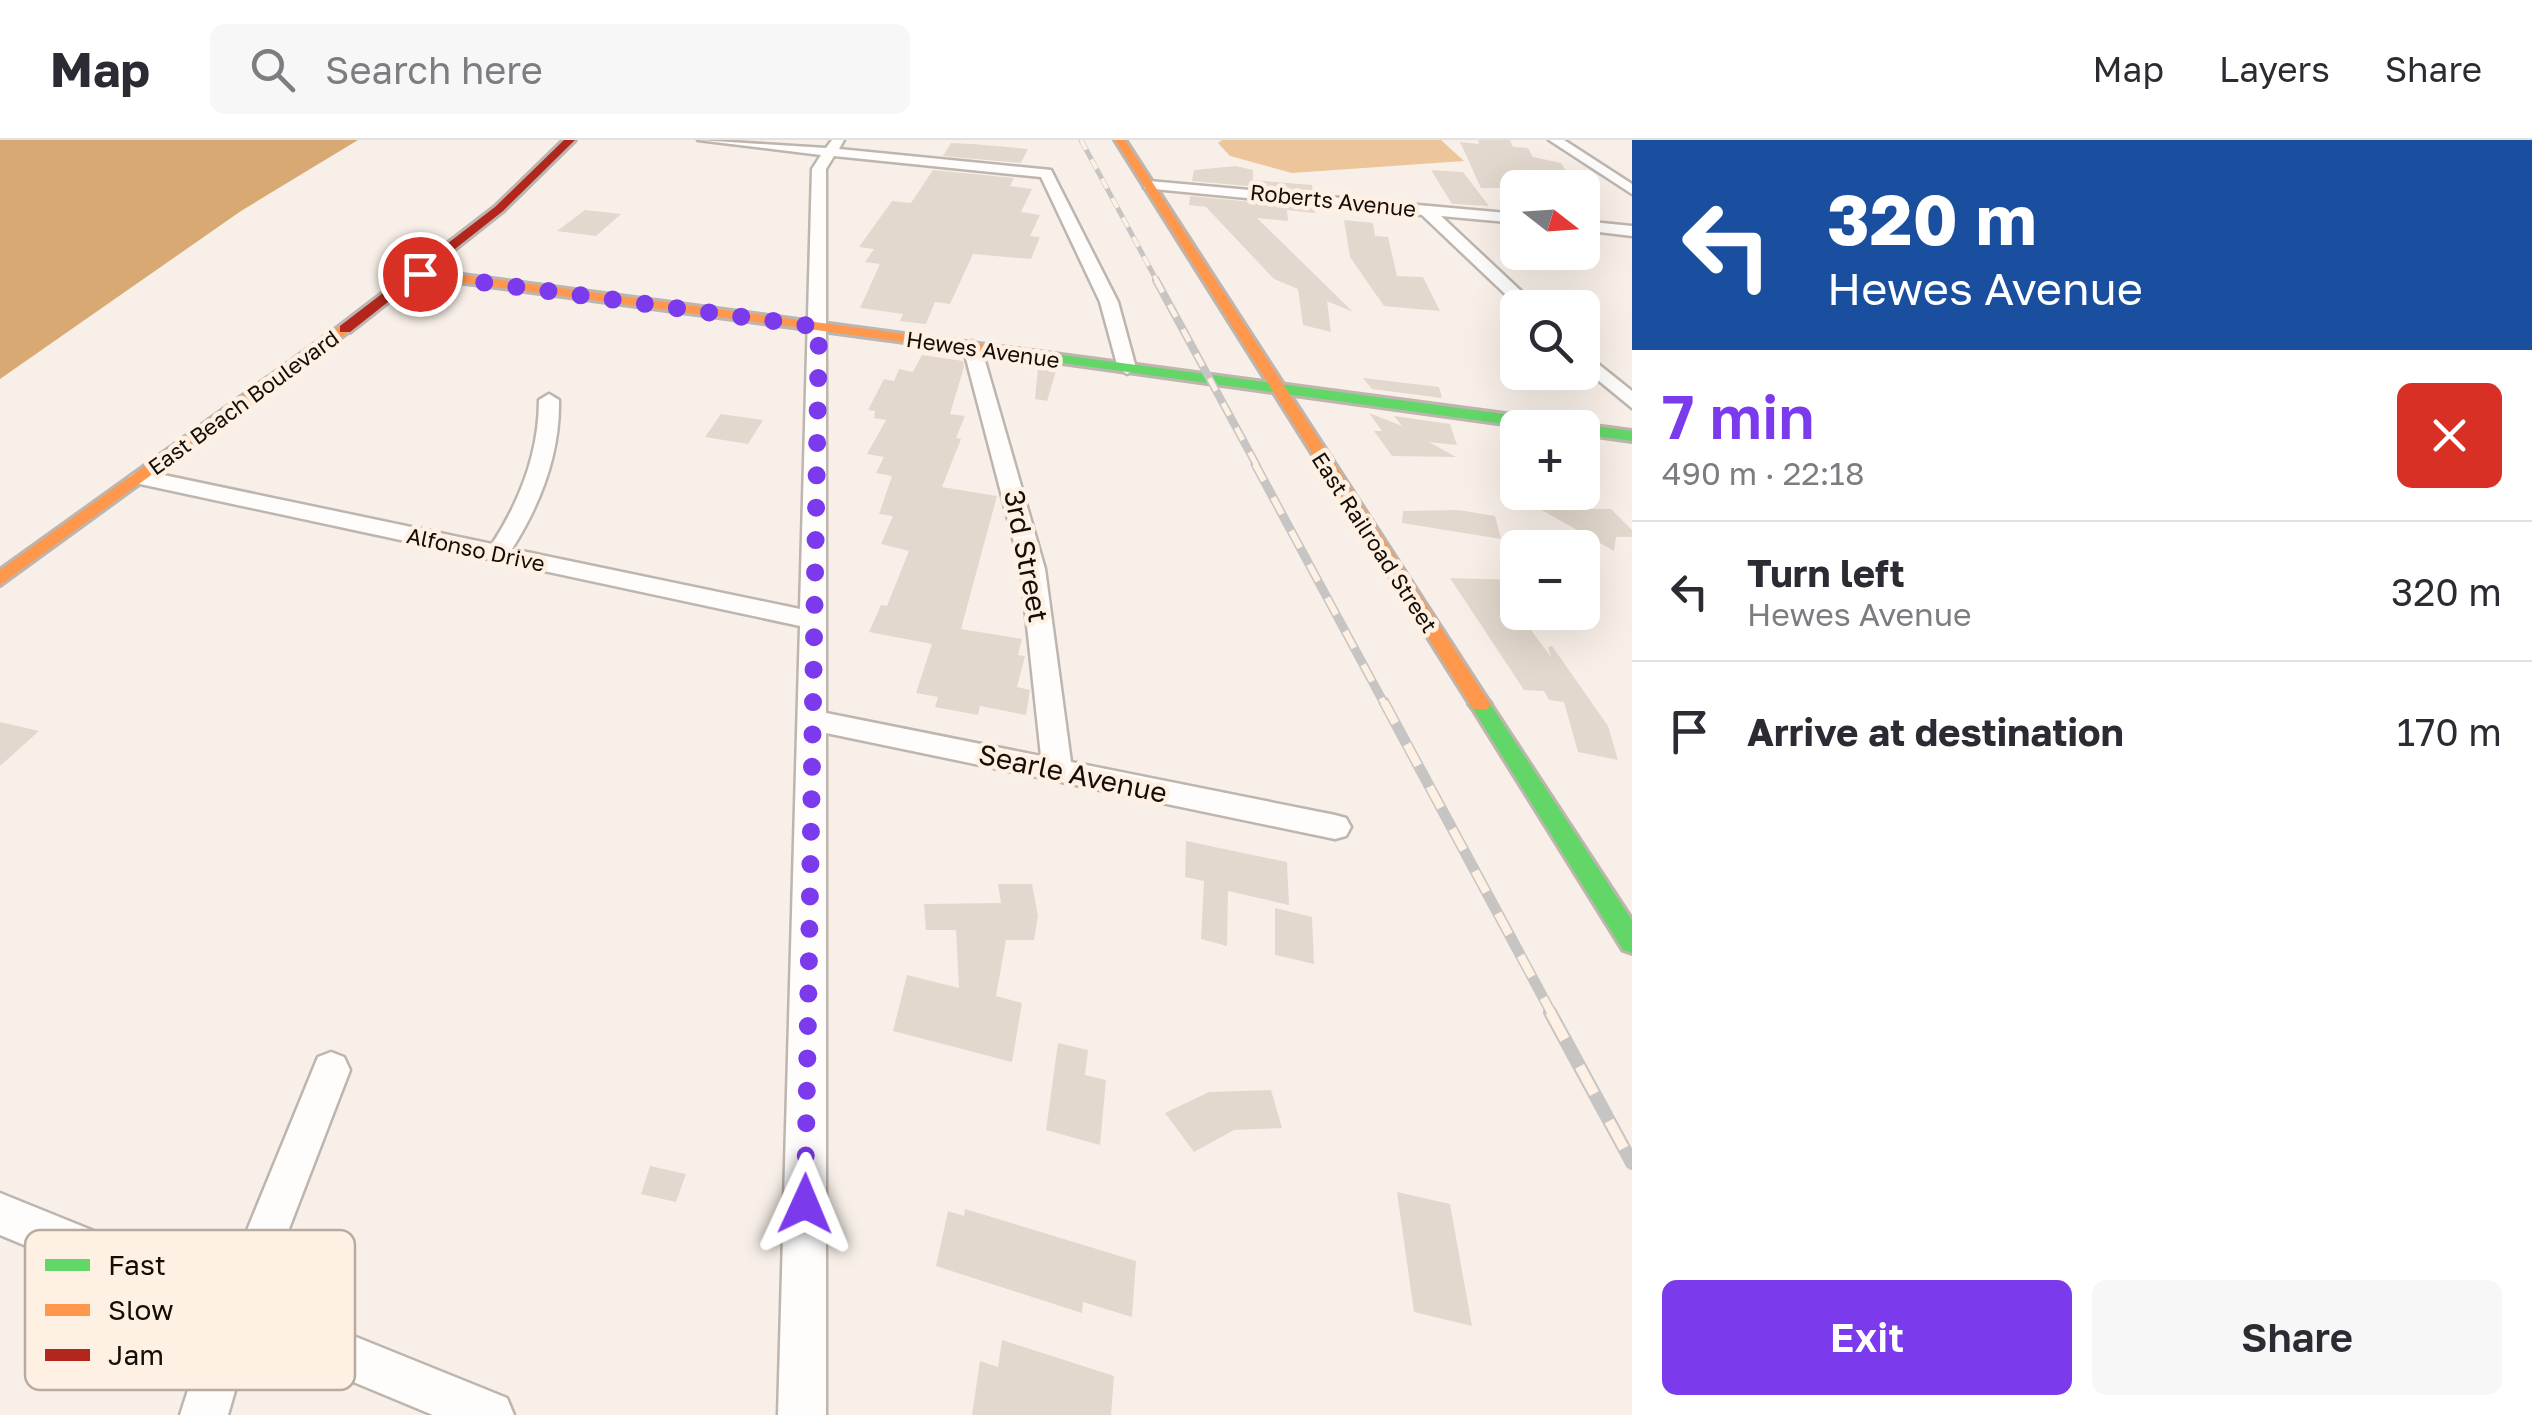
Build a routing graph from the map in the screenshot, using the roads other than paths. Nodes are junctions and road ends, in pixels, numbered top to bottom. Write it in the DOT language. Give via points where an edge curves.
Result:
graph roads {
  1 [pos="540,140"];
  2 [pos="570,140"];
  3 [pos="704,140"];
  4 [pos="1120,140"];
  5 [pos="1555,140"];
  6 [pos="832,146"];
  7 [pos="1149,186"];
  8 [pos="1632,190"];
  9 [pos="1426,210"];
  10 [pos="1500,217"];
  11 [pos="1600,227"];
  12 [pos="1632,230"];
  13 [pos="395,270"];
  14 [pos="420,274"];
  15 [pos="1512,290"];
  16 [pos="819,327"];
  17 [pos="972,347"];
  18 [pos="1127,368"];
  19 [pos="1600,373"];
  20 [pos="1276,388"];
  21 [pos="549,400"];
  22 [pos="1632,402"];
  23 [pos="1500,418"];
  24 [pos="1600,432"];
  25 [pos="1632,436"];
  26 [pos="140,478"];
  27 [pos="0,554"];
  28 [pos="497,554"];
  29 [pos="0,579"];
  30 [pos="813,620"];
  31 [pos="812,720"];
  32 [pos="1057,770"];
  33 [pos="1335,827"];
  34 [pos="1598,889"];
  35 [pos="1632,896"];
  36 [pos="1632,942"];
  37 [pos="331,1070"];
  38 [pos="0,1214"];
  39 [pos="38,1230"];
  40 [pos="267,1230"];
  41 [pos="355,1361"];
  42 [pos="211,1390"];
  43 [pos="204,1415"];
  44 [pos="490,1415"];
  45 [pos="802,1415"];
  1 -- 13 [label="main road, East Beach Boulevard" via="499,186"];
  2 -- 14 [label="main road, East Beach Boulevard"];
  3 -- 6 [label="street"];
  4 -- 7 [label="main road, East Railroad Street"];
  5 -- 8 [label="street"];
  6 -- 16 [label="street" via="819,170"];
  6 -- 18 [label="street" via="1046,174 1109,302"];
  7 -- 9 [label="street, Roberts Avenue"];
  7 -- 20 [label="main road, East Railroad Street"];
  9 -- 10 [label="street, Roberts Avenue"];
  9 -- 15 [label="street"];
  11 -- 12 [label="street"];
  13 -- 14 [label="main road, Hewes Avenue"];
  13 -- 27 [label="main road, East Beach Boulevard"];
  14 -- 16 [label="main road, Hewes Avenue"];
  14 -- 26 [label="main road, East Beach Boulevard"];
  16 -- 17 [label="main road, Hewes Avenue"];
  16 -- 30 [label="street"];
  17 -- 18 [label="main road, Hewes Avenue"];
  17 -- 32 [label="street, 3rd Street" via="1033,569"];
  18 -- 20 [label="main road, Hewes Avenue"];
  19 -- 22 [label="street"];
  20 -- 23 [label="main road, Hewes Avenue"];
  20 -- 34 [label="main road, East Railroad Street"];
  21 -- 28 [label="street" via="551,425 532,486 519,523"];
  24 -- 25 [label="main road"];
  26 -- 28 [label="street, Alfonso Drive"];
  26 -- 29 [label="main road, East Beach Boulevard"];
  28 -- 30 [label="street, Alfonso Drive"];
  30 -- 31 [label="street"];
  31 -- 32 [label="street, Searle Avenue"];
  31 -- 45 [label="street"];
  32 -- 33 [label="street, Searle Avenue"];
  34 -- 35 [label="street"];
  34 -- 36 [label="main road, East Railroad Street"];
  37 -- 40 [label="street"];
  38 -- 39 [label="street"];
  41 -- 44 [label="street"];
  42 -- 43 [label="street"];
}
